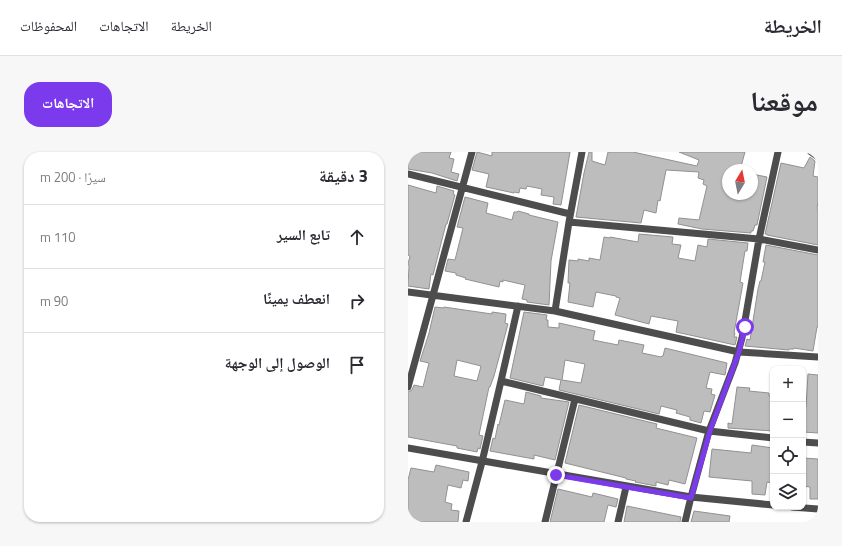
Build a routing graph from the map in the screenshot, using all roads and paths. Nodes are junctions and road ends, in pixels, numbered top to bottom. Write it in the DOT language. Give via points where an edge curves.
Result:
graph roads {
  1 [pos="472,152"];
  2 [pos="582,152"];
  3 [pos="778,152"];
  4 [pos="811,152"];
  5 [pos="818,157"];
  6 [pos="408,174"];
  7 [pos="463,188"];
  8 [pos="570,214"];
  9 [pos="569,222"];
  10 [pos="759,239"];
  11 [pos="818,250"];
  12 [pos="408,292"];
  13 [pos="433,295"];
  14 [pos="518,306"];
  15 [pos="555,311"];
  16 [pos="739,352"];
  17 [pos="818,357"];
  18 [pos="501,380"];
  19 [pos="408,387"];
  20 [pos="575,399"];
  21 [pos="710,431"];
  22 [pos="770,438"];
  23 [pos="806,442"];
  24 [pos="818,444"];
  25 [pos="408,448"];
  26 [pos="482,462"];
  27 [pos="556,475"];
  28 [pos="626,487"];
  29 [pos="691,498"];
  30 [pos="770,505"];
  31 [pos="806,509"];
  32 [pos="818,510"];
  33 [pos="466,522"];
  34 [pos="545,522"];
  35 [pos="618,522"];
  36 [pos="685,522"];
  1 -- 7 [label="street"];
  2 -- 8 [label="street"];
  3 -- 10 [label="street"];
  4 -- 5 [label="street"];
  6 -- 7 [label="street"];
  7 -- 8 [label="street"];
  7 -- 13 [label="street"];
  8 -- 9 [label="street"];
  9 -- 10 [label="street"];
  9 -- 15 [label="street"];
  10 -- 11 [label="street"];
  10 -- 16 [label="street"];
  12 -- 13 [label="street"];
  13 -- 14 [label="street"];
  13 -- 19 [label="street"];
  14 -- 15 [label="street"];
  14 -- 18 [label="street"];
  15 -- 16 [label="street"];
  16 -- 17 [label="street"];
  16 -- 21 [label="street"];
  18 -- 20 [label="street"];
  18 -- 26 [label="street"];
  20 -- 21 [label="street"];
  20 -- 27 [label="street"];
  21 -- 22 [label="street"];
  21 -- 29 [label="street"];
  23 -- 24 [label="street"];
  25 -- 26 [label="street"];
  26 -- 27 [label="street"];
  26 -- 33 [label="street"];
  27 -- 28 [label="street"];
  27 -- 34 [label="street"];
  28 -- 29 [label="street"];
  28 -- 35 [label="street"];
  29 -- 30 [label="street"];
  29 -- 36 [label="street"];
  31 -- 32 [label="street"];
}
